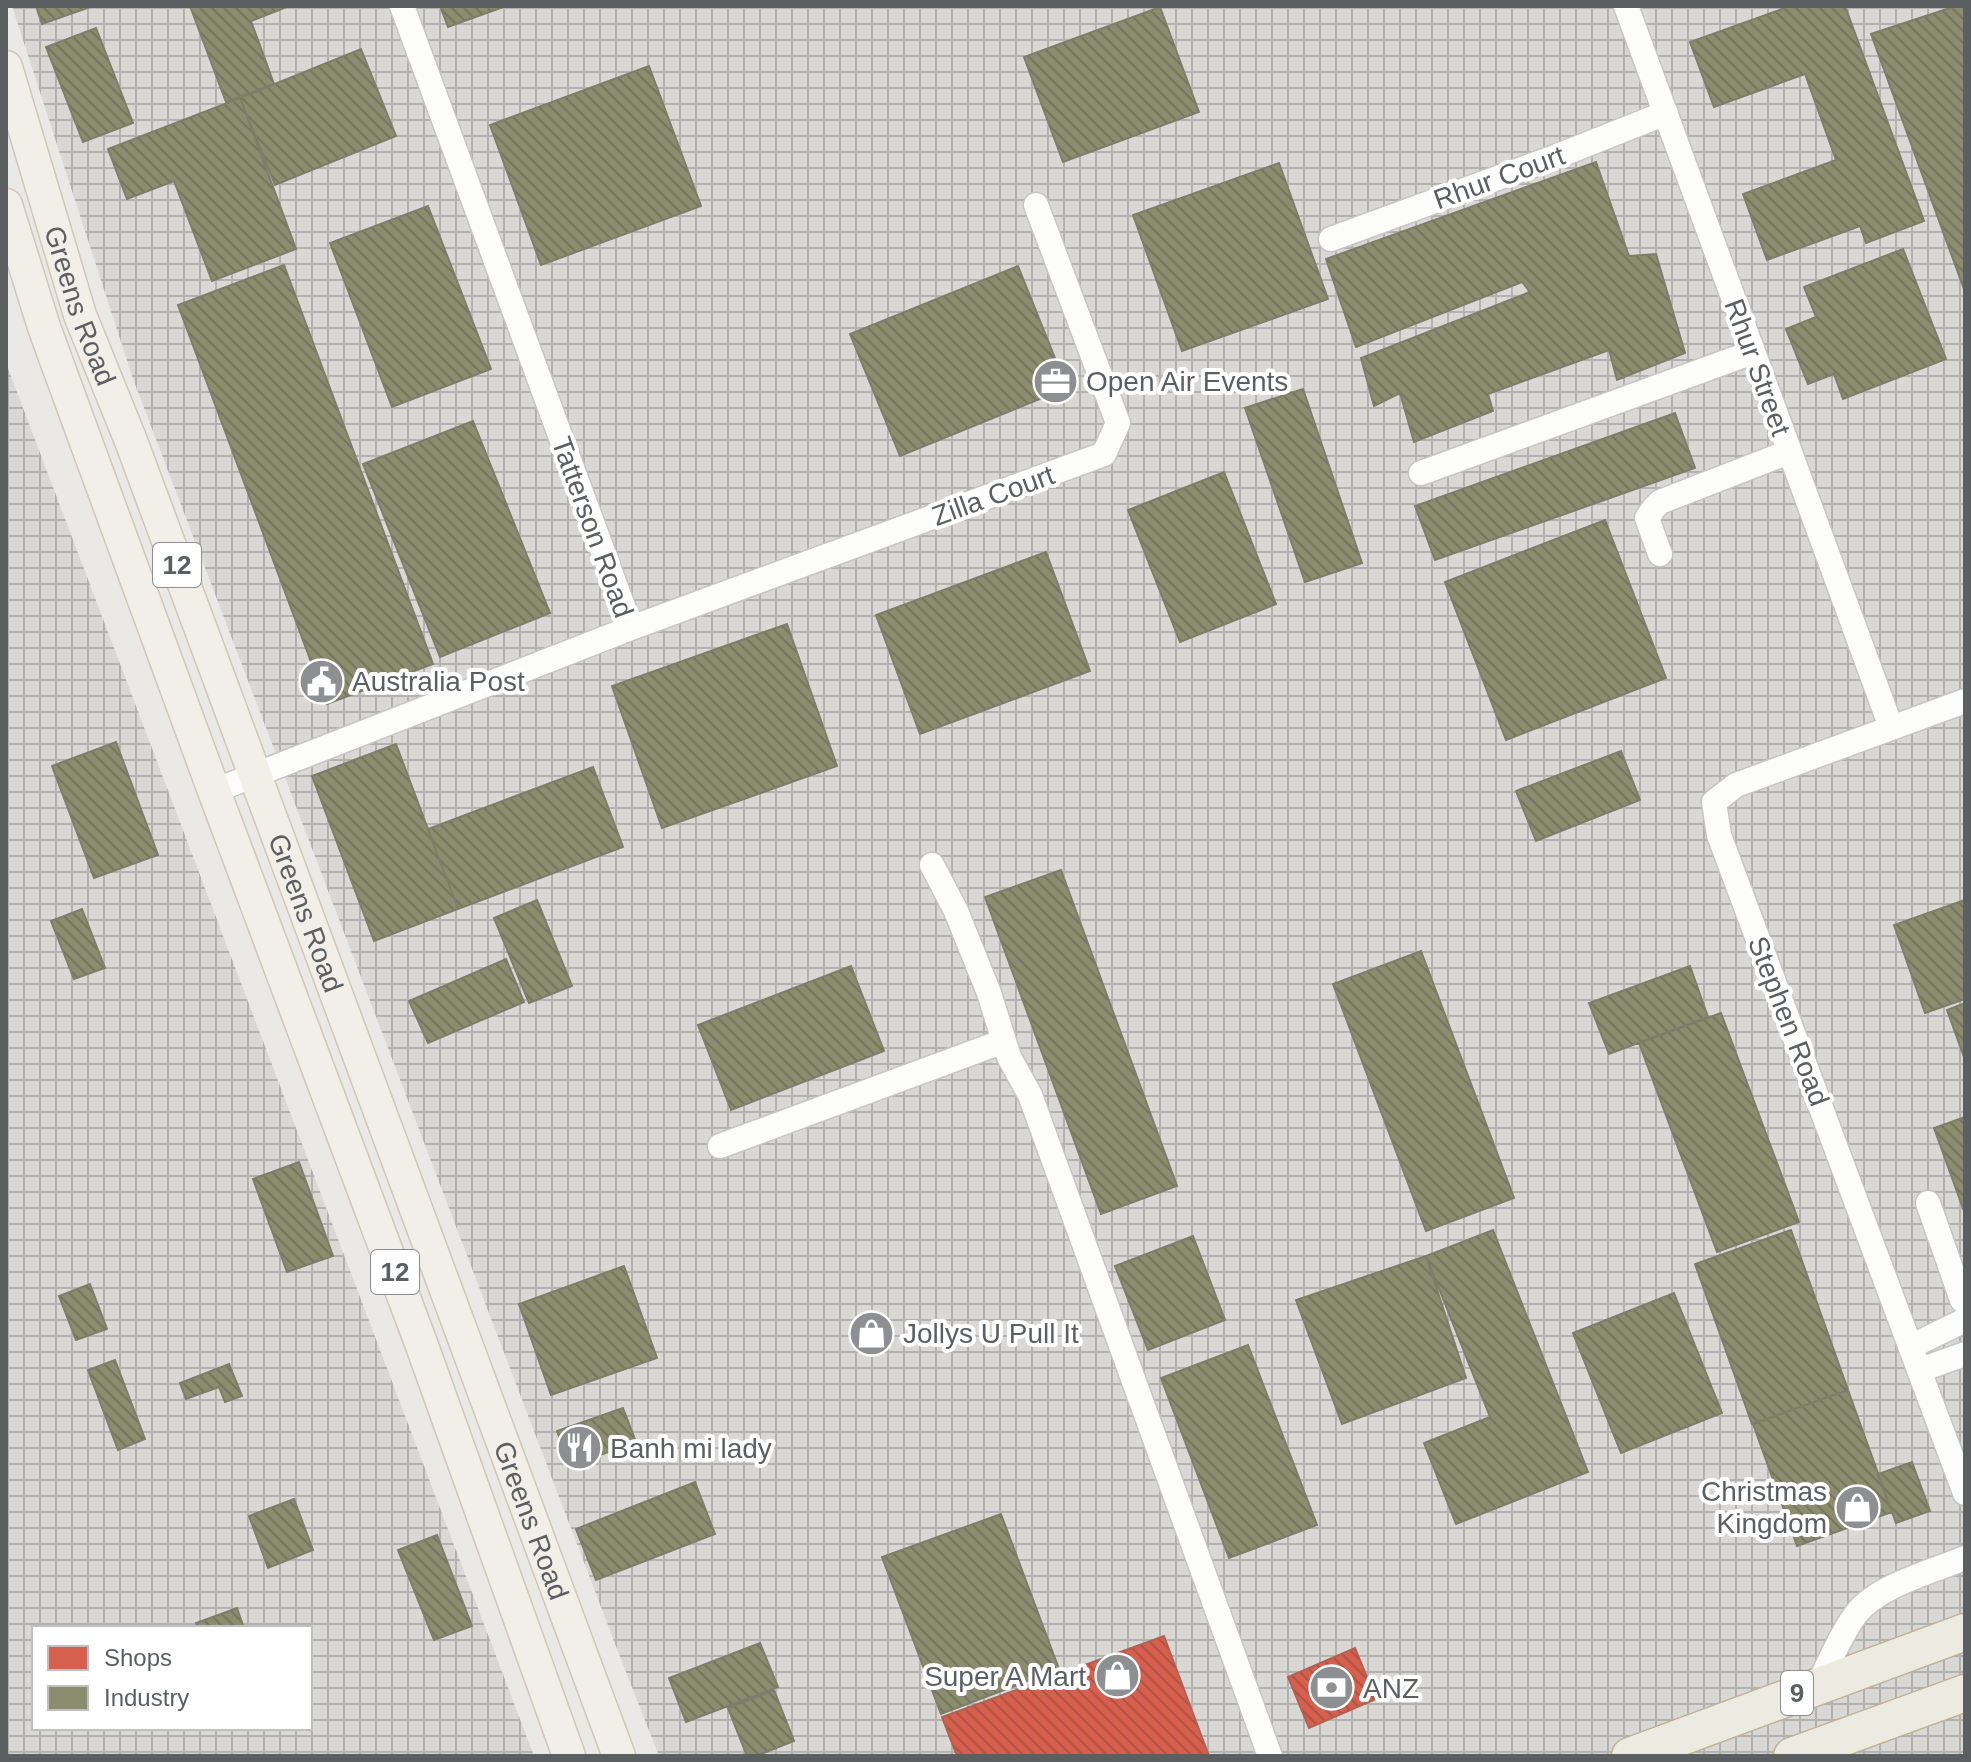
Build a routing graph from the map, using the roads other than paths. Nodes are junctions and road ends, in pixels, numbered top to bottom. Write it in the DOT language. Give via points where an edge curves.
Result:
graph roads {
  1 [pos="402,6"];
  2 [pos="1626,6"];
  3 [pos="6,67"];
  4 [pos="1666,113"];
  5 [pos="6,205"];
  6 [pos="1036,205"];
  7 [pos="1331,239"];
  8 [pos="1753,352"];
  9 [pos="96,356"];
  10 [pos="60,371"];
  11 [pos="1789,452"];
  12 [pos="1421,473"];
  13 [pos="1660,554"];
  14 [pos="631,628"];
  15 [pos="1965,701"];
  16 [pos="1891,727"];
  17 [pos="256,775"];
  18 [pos="214,791"];
  19 [pos="932,865"];
  20 [pos="1004,1041"];
  21 [pos="720,1146"];
  22 [pos="1928,1203"];
  23 [pos="1965,1302"];
  24 [pos="1965,1320"];
  25 [pos="1912,1346"];
  26 [pos="1965,1354"];
  27 [pos="1920,1370"];
  28 [pos="1965,1493"];
  29 [pos="1965,1558"];
  30 [pos="564,1608"];
  31 [pos="521,1622"];
  32 [pos="1965,1632"];
  33 [pos="1818,1685"];
  34 [pos="1965,1693"];
  35 [pos="1837,1740"];
  36 [pos="569,1756"];
  37 [pos="619,1756"];
  38 [pos="1270,1756"];
  39 [pos="1630,1756"];
  40 [pos="1792,1756"];
  1 -- 14 [label="street, Tatterson Road"];
  2 -- 4 [label="street, Rhur Street"];
  3 -- 9 [label="main road, Greens Road / 12"];
  4 -- 7 [label="street, Rhur Court"];
  4 -- 8 [label="street, Rhur Street"];
  5 -- 10 [label="main road, Greens Road / 12"];
  6 -- 14 [label="street, Zilla Court" via="1118,423 1104,454"];
  8 -- 11 [label="street, Rhur Street"];
  8 -- 12 [label="street"];
  9 -- 10 [label="main road"];
  9 -- 17 [label="main road, Greens Road / 12"];
  10 -- 18 [label="main road, Greens Road / 12"];
  11 -- 13 [label="street" via="1660,502 1647,518"];
  11 -- 16 [label="street, Rhur Street"];
  14 -- 17 [label="street, Tatterson Road"];
  15 -- 16 [label="street, Stephen Road"];
  16 -- 25 [label="street, Stephen Road" via="1736,785 1714,802 1719,835"];
  17 -- 18 [label="street, Tatterson Road"];
  17 -- 30 [label="main road, Greens Road / 12"];
  18 -- 31 [label="main road, Greens Road / 12"];
  19 -- 20 [label="street" via="956,911"];
  20 -- 21 [label="street"];
  20 -- 38 [label="street" via="1030,1095"];
  22 -- 23 [label="street"];
  24 -- 25 [label="street"];
  25 -- 27 [label="street, Stephen Road"];
  26 -- 27 [label="street"];
  27 -- 28 [label="street, Stephen Road"];
  29 -- 33 [label="street" via="1870,1599 1846,1629"];
  30 -- 31 [label="main road"];
  30 -- 37 [label="main road, Greens Road / 12"];
  31 -- 36 [label="main road, Greens Road / 12"];
  32 -- 33 [label="highway, 9"];
  33 -- 35 [label="highway"];
  33 -- 39 [label="highway, 9"];
  34 -- 35 [label="highway, 9"];
  35 -- 40 [label="highway, 9"];
}
